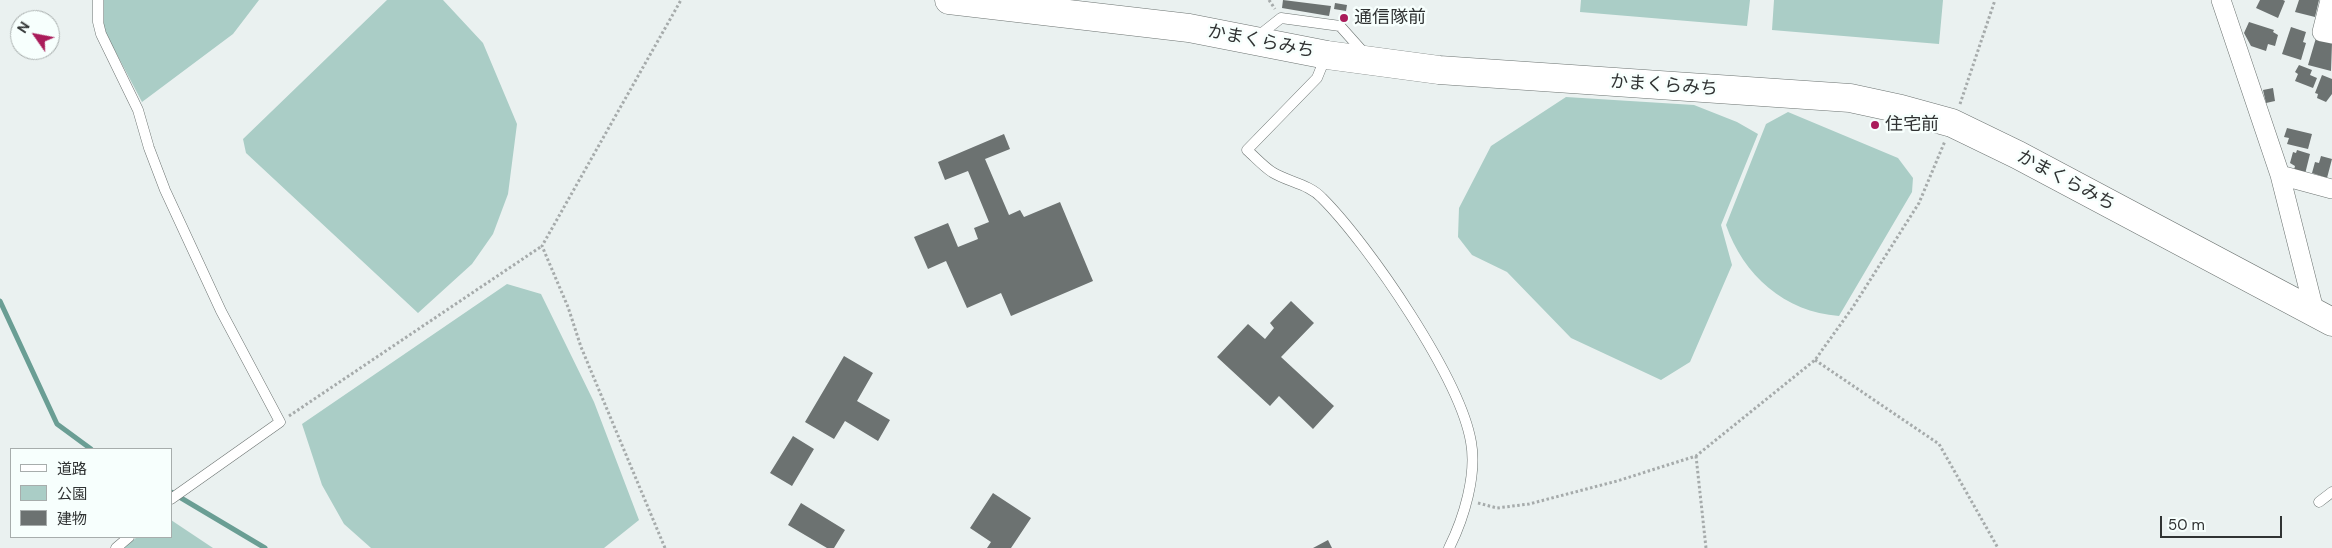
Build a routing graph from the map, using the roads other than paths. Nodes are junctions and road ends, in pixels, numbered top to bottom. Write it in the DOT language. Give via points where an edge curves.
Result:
graph roads {
  1 [pos="98,0"];
  2 [pos="949,0"];
  3 [pos="2221,0"];
  4 [pos="2330,0"];
  5 [pos="2332,34"];
  6 [pos="1252,40"];
  7 [pos="1327,55"];
  8 [pos="1370,61"];
  9 [pos="2280,175"];
  10 [pos="2332,189"];
  11 [pos="2323,318"];
  12 [pos="2332,492"];
  13 [pos="172,498"];
  14 [pos="2319,502"];
  15 [pos="128,538"];
  16 [pos="116,548"];
  17 [pos="1450,548"];
  1 -- 13 [label="lane" via="101,34 138,110 164,190 221,311 280,422"];
  2 -- 6 [label="main road, かまくらみち" via="1190,28"];
  3 -- 9 [label="street"];
  4 -- 5 [label="street" via="2322,32"];
  6 -- 7 [label="main road, かまくらみち"];
  6 -- 8 [label="lane" via="1281,18 1340,26"];
  7 -- 8 [label="main road, かまくらみち"];
  7 -- 17 [label="lane" via="1317,78 1247,150 1271,171 1323,198 1362,246 1427,343 1459,403 1466,421 1472,458 1466,501"];
  8 -- 11 [label="main road, かまくらみち" via="1509,76 1850,98 1901,109 1952,123 2018,155"];
  9 -- 10 [label="street"];
  9 -- 11 [label="street"];
  12 -- 14 [label="lane"];
  15 -- 16 [label="lane"];
}
